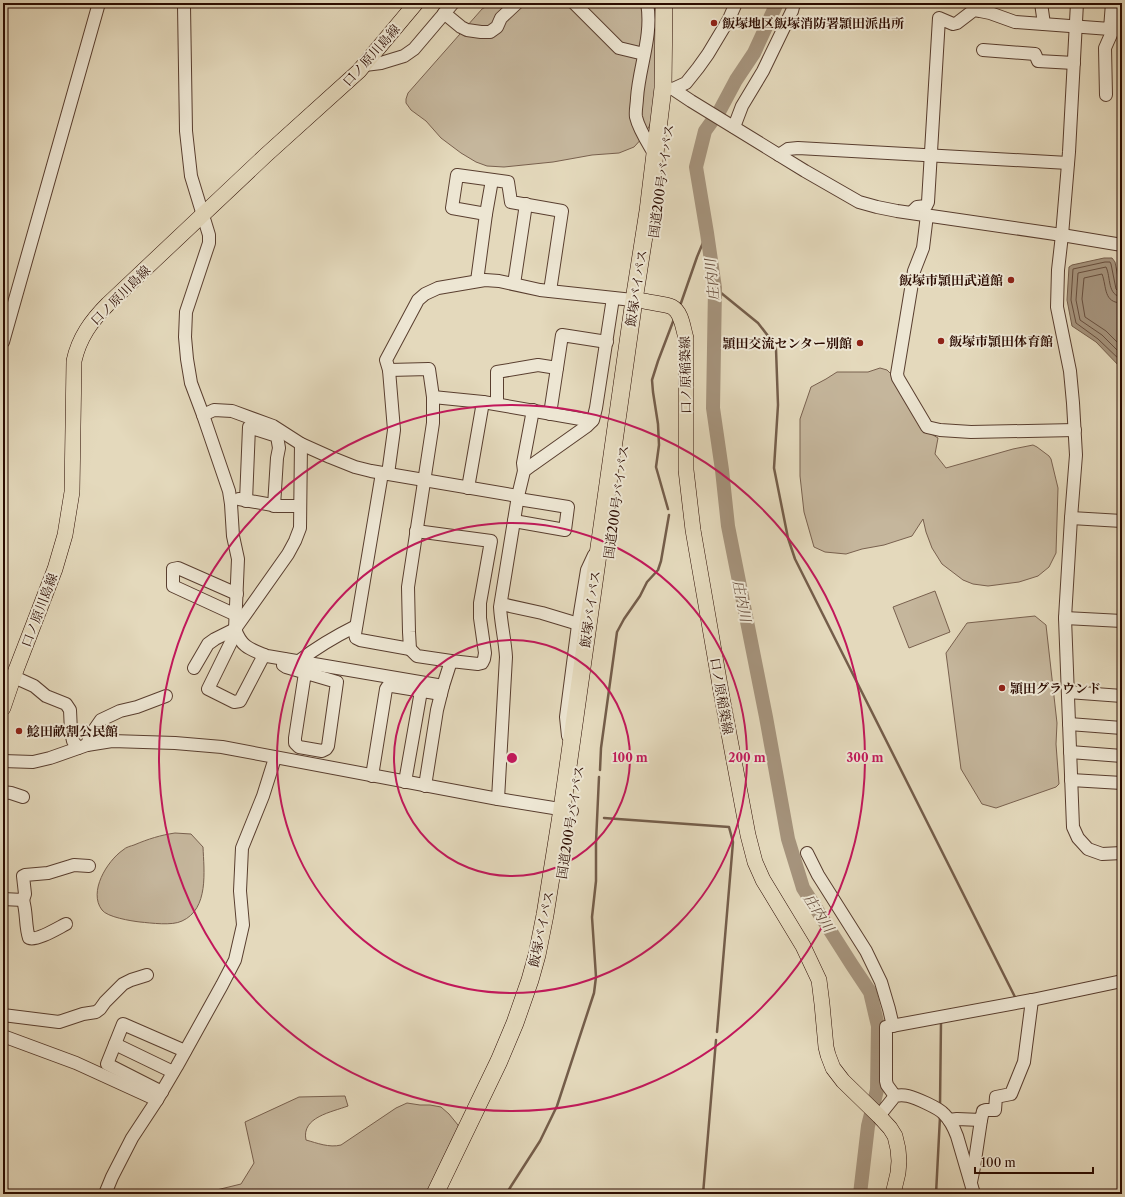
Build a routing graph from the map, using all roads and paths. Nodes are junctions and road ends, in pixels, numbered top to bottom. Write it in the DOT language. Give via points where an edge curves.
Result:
graph roads {
  1 [pos="99,3"];
  2 [pos="183,3"];
  3 [pos="416,3"];
  4 [pos="453,3"];
  5 [pos="517,3"];
  6 [pos="574,3"];
  7 [pos="647,3"];
  8 [pos="664,3"];
  9 [pos="674,3"];
  10 [pos="736,3"];
  11 [pos="794,3"];
  12 [pos="1041,3"];
  13 [pos="1077,3"];
  14 [pos="1112,3"];
  15 [pos="975,7"];
  16 [pos="1122,11"];
  17 [pos="444,13"];
  18 [pos="1044,24"];
  19 [pos="1076,26"];
  20 [pos="1112,30"];
  21 [pos="983,50"];
  22 [pos="644,54"];
  23 [pos="1074,63"];
  24 [pos="365,65"];
  25 [pos="668,88"];
  26 [pos="1106,96"];
  27 [pos="733,126"];
  28 [pos="779,155"];
  29 [pos="931,155"];
  30 [pos="655,156"];
  31 [pos="1068,162"];
  32 [pos="492,180"];
  33 [pos="526,204"];
  34 [pos="911,213"];
  35 [pos="486,214"];
  36 [pos="203,215"];
  37 [pos="927,215"];
  38 [pos="1062,235"];
  39 [pos="1122,245"];
  40 [pos="477,282"];
  41 [pos="514,284"];
  42 [pos="550,291"];
  43 [pos="613,298"];
  44 [pos="639,301"];
  45 [pos="3,342"];
  46 [pos="607,342"];
  47 [pos="387,365"];
  48 [pos="558,368"];
  49 [pos="433,397"];
  50 [pos="483,402"];
  51 [pos="497,404"];
  52 [pos="534,410"];
  53 [pos="550,414"];
  54 [pos="203,415"];
  55 [pos="592,421"];
  56 [pos="249,422"];
  57 [pos="1075,430"];
  58 [pos="301,444"];
  59 [pos="524,471"];
  60 [pos="385,474"];
  61 [pos="424,480"];
  62 [pos="468,488"];
  63 [pos="518,497"];
  64 [pos="230,498"];
  65 [pos="246,501"];
  66 [pos="274,506"];
  67 [pos="300,506"];
  68 [pos="1070,518"];
  69 [pos="514,521"];
  70 [pos="1122,521"];
  71 [pos="416,531"];
  72 [pos="237,594"];
  73 [pos="501,604"];
  74 [pos="236,615"];
  75 [pos="1065,618"];
  76 [pos="1122,621"];
  77 [pos="356,626"];
  78 [pos="583,626"];
  79 [pos="236,630"];
  80 [pos="410,649"];
  81 [pos="264,654"];
  82 [pos="284,659"];
  83 [pos="299,661"];
  84 [pos="451,661"];
  85 [pos="194,668"];
  86 [pos="304,673"];
  87 [pos="14,677"];
  88 [pos="442,690"];
  89 [pos="421,691"];
  90 [pos="1068,692"];
  91 [pos="166,696"];
  92 [pos="1122,696"];
  93 [pos="3,708"];
  94 [pos="1069,724"];
  95 [pos="1122,728"];
  96 [pos="82,746"];
  97 [pos="1070,752"];
  98 [pos="1122,756"];
  99 [pos="275,758"];
  100 [pos="3,761"];
  101 [pos="372,776"];
  102 [pos="1071,780"];
  103 [pos="405,782"];
  104 [pos="1122,783"];
  105 [pos="425,786"];
  106 [pos="3,792"];
  107 [pos="23,797"];
  108 [pos="498,799"];
  109 [pos="567,810"];
  110 [pos="807,853"];
  111 [pos="1122,853"];
  112 [pos="89,866"];
  113 [pos="3,899"];
  114 [pos="23,900"];
  115 [pos="66,924"];
  116 [pos="147,975"];
  117 [pos="1122,981"];
  118 [pos="1032,1000"];
  119 [pos="3,1016"];
  120 [pos="893,1026"];
  121 [pos="3,1036"];
  122 [pos="115,1044"];
  123 [pos="185,1051"];
  124 [pos="173,1072"];
  125 [pos="159,1096"];
  126 [pos="895,1096"];
  127 [pos="879,1116"];
  128 [pos="948,1120"];
  129 [pos="981,1120"];
  130 [pos="972,1189"];
  131 [pos="105,1194"];
  132 [pos="435,1194"];
  133 [pos="446,1194"];
  134 [pos="892,1194"];
  1 -- 45 [label="street"];
  2 -- 36 [label="street" via="186,131 191,176"];
  3 -- 24 [label="main road, 口ノ原川島線"];
  4 -- 17 [label="street"];
  5 -- 17 [label="street" via="490,32 467,30"];
  6 -- 22 [label="street" via="619,48"];
  7 -- 22 [label="street" via="649,12"];
  8 -- 25 [label="highway, 飯塚バイパス"];
  9 -- 25 [label="highway, 国道200号バイパス" via="675,37"];
  10 -- 25 [label="street" via="730,19 686,83"];
  11 -- 27 [label="street" via="763,71"];
  12 -- 18 [label="street"];
  13 -- 19 [label="street"];
  14 -- 20 [label="street"];
  15 -- 18 [label="street" via="1015,22"];
  15 -- 29 [label="street" via="957,23 953,24 939,18"];
  16 -- 20 [label="street"];
  17 -- 24 [label="street" via="414,49 404,56 381,64"];
  18 -- 19 [label="street"];
  19 -- 20 [label="street"];
  19 -- 23 [label="street"];
  20 -- 26 [label="street" via="1105,48"];
  21 -- 23 [label="street" via="1035,54 1038,61"];
  22 -- 30 [label="street" via="638,82 636,116"];
  23 -- 31 [label="street"];
  24 -- 36 [label="main road, 口ノ原川島線"];
  25 -- 27 [label="street"];
  25 -- 30 [label="highway, 飯塚バイパス"];
  25 -- 44 [label="highway, 国道200号バイパス" via="667,148"];
  27 -- 28 [label="street"];
  28 -- 29 [label="street" via="788,149 798,148"];
  28 -- 34 [label="street" via="859,202"];
  29 -- 31 [label="street"];
  29 -- 34 [label="street" via="928,202 926,206 917,207"];
  30 -- 44 [label="highway, 飯塚バイパス"];
  31 -- 38 [label="street"];
  32 -- 33 [label="street" via="508,182 511,202"];
  32 -- 35 [label="street"];
  32 -- 35 [label="street" via="457,175 452,208"];
  33 -- 41 [label="street"];
  33 -- 42 [label="street" via="562,211"];
  34 -- 37 [label="street"];
  35 -- 40 [label="street"];
  36 -- 54 [label="street" via="209,243 186,312 185,337 191,383"];
  36 -- 87 [label="main road, 口ノ原川島線" via="102,310 80,340 74,361 72,492 65,535 54,572"];
  37 -- 38 [label="street"];
  37 -- 57 [label="street" via="923,248 914,270 897,374 928,427 971,432"];
  38 -- 39 [label="street"];
  38 -- 57 [label="street" via="1057,307 1070,372"];
  40 -- 41 [label="street" via="485,280"];
  40 -- 47 [label="street" via="438,288 421,297"];
  41 -- 42 [label="street"];
  42 -- 43 [label="street"];
  43 -- 44 [label="street"];
  43 -- 46 [label="street"];
  44 -- 78 [label="highway, 飯塚バイパス" via="600,544"];
  44 -- 109 [label="highway, 国道200号バイパス" via="580,760"];
  44 -- 127 [label="main road, 口ノ原稲築線" via="672,307 677,311 686,338 686,470 692,530 754,862 803,946 819,980 828,1055 836,1073"];
  46 -- 48 [label="street" via="562,335"];
  46 -- 55 [label="street"];
  47 -- 49 [label="street" via="429,369"];
  47 -- 60 [label="street" via="394,430"];
  48 -- 51 [label="street" via="538,365 497,372"];
  48 -- 53 [label="street"];
  49 -- 50 [label="street"];
  49 -- 61 [label="street" via="433,423"];
  50 -- 51 [label="street"];
  50 -- 62 [label="street"];
  51 -- 52 [label="street"];
  52 -- 53 [label="street"];
  52 -- 59 [label="street" via="523,463"];
  53 -- 55 [label="street"];
  54 -- 56 [label="street" via="214,410 222,410 232,412"];
  54 -- 64 [label="street"];
  55 -- 59 [label="street"];
  56 -- 58 [label="street" via="273,426"];
  56 -- 65 [label="street"];
  56 -- 66 [label="street" via="277,436 279,448"];
  57 -- 68 [label="street" via="1076,455"];
  58 -- 60 [label="street" via="355,467"];
  58 -- 67 [label="street"];
  59 -- 63 [label="street"];
  60 -- 61 [label="street"];
  60 -- 77 [label="street"];
  61 -- 62 [label="street"];
  61 -- 71 [label="street"];
  62 -- 63 [label="street"];
  63 -- 69 [label="street"];
  63 -- 69 [label="street" via="568,507 565,530"];
  64 -- 65 [label="street"];
  64 -- 72 [label="street" via="238,559"];
  65 -- 66 [label="street"];
  66 -- 67 [label="street"];
  67 -- 79 [label="street" via="300,528 295,541"];
  68 -- 70 [label="street"];
  68 -- 75 [label="street"];
  69 -- 73 [label="street"];
  71 -- 80 [label="street" via="408,587"];
  71 -- 84 [label="street" via="491,541 480,604 484,660 478,664"];
  72 -- 74 [label="street"];
  72 -- 74 [label="street" via="178,568 173,569 173,586"];
  73 -- 78 [label="street"];
  73 -- 108 [label="street" via="506,657"];
  74 -- 79 [label="street"];
  75 -- 76 [label="street"];
  75 -- 90 [label="street"];
  77 -- 80 [label="street" via="356,638 360,640"];
  77 -- 83 [label="street"];
  78 -- 109 [label="highway, 飯塚バイパス"];
  79 -- 81 [label="street" via="242,643"];
  79 -- 81 [label="street" via="208,688 234,702 240,701"];
  79 -- 85 [label="street" via="208,644"];
  80 -- 84 [label="street" via="417,656"];
  81 -- 82 [label="street"];
  82 -- 83 [label="street"];
  82 -- 86 [label="street" via="283,665 286,667 337,682 328,746 322,751 299,747 294,738"];
  83 -- 88 [label="street"];
  84 -- 88 [label="street"];
  87 -- 93 [label="main road, 口ノ原川島線"];
  87 -- 96 [label="street" via="34,686 46,696 66,704 70,710 73,741"];
  88 -- 89 [label="street"];
  88 -- 105 [label="street"];
  89 -- 101 [label="street" via="392,686 386,689"];
  89 -- 103 [label="street"];
  90 -- 92 [label="street"];
  90 -- 94 [label="street"];
  91 -- 96 [label="street" via="137,707 120,710 101,720"];
  94 -- 95 [label="street"];
  94 -- 97 [label="street"];
  96 -- 99 [label="street" via="112,741 175,743 222,747"];
  96 -- 100 [label="street" via="33,762"];
  97 -- 98 [label="street"];
  97 -- 102 [label="street"];
  99 -- 101 [label="street"];
  99 -- 123 [label="street" via="242,848 240,891 243,925 235,960"];
  101 -- 103 [label="street"];
  102 -- 104 [label="street"];
  102 -- 111 [label="street" via="1073,827 1078,838 1088,849 1102,854"];
  103 -- 105 [label="street"];
  105 -- 108 [label="street"];
  106 -- 107 [label="street"];
  108 -- 109 [label="street"];
  109 -- 132 [label="highway, 飯塚バイパス" via="530,980 499,1061"];
  109 -- 133 [label="highway, 国道200号バイパス" via="556,911 545,965 525,1028"];
  110 -- 120 [label="street" via="818,875 866,950 881,982"];
  112 -- 114 [label="street" via="74,865 48,873 23,876"];
  113 -- 114 [label="street"];
  114 -- 115 [label="street" via="28,938 37,938"];
  116 -- 119 [label="street" via="123,984 96,1012 68,1020 59,1022"];
  117 -- 118 [label="street"];
  118 -- 120 [label="street"];
  118 -- 129 [label="street" via="1024,1062 1019,1077 1011,1094 996,1097 994,1110 983,1111"];
  120 -- 126 [label="street" via="886,1027 886,1081"];
  121 -- 125 [label="street"];
  122 -- 123 [label="street" via="123,1024"];
  122 -- 124 [label="street"];
  122 -- 125 [label="street" via="107,1064"];
  123 -- 124 [label="street"];
  124 -- 125 [label="street"];
  125 -- 131 [label="street" via="132,1138"];
  126 -- 127 [label="street"];
  126 -- 128 [label="street" via="907,1096 927,1104 944,1114"];
  127 -- 134 [label="main road, 口ノ原稲築線" via="890,1128 898,1149 898,1173"];
  128 -- 129 [label="street"];
  128 -- 130 [label="street" via="957,1136"];
  129 -- 130 [label="street"];
}
